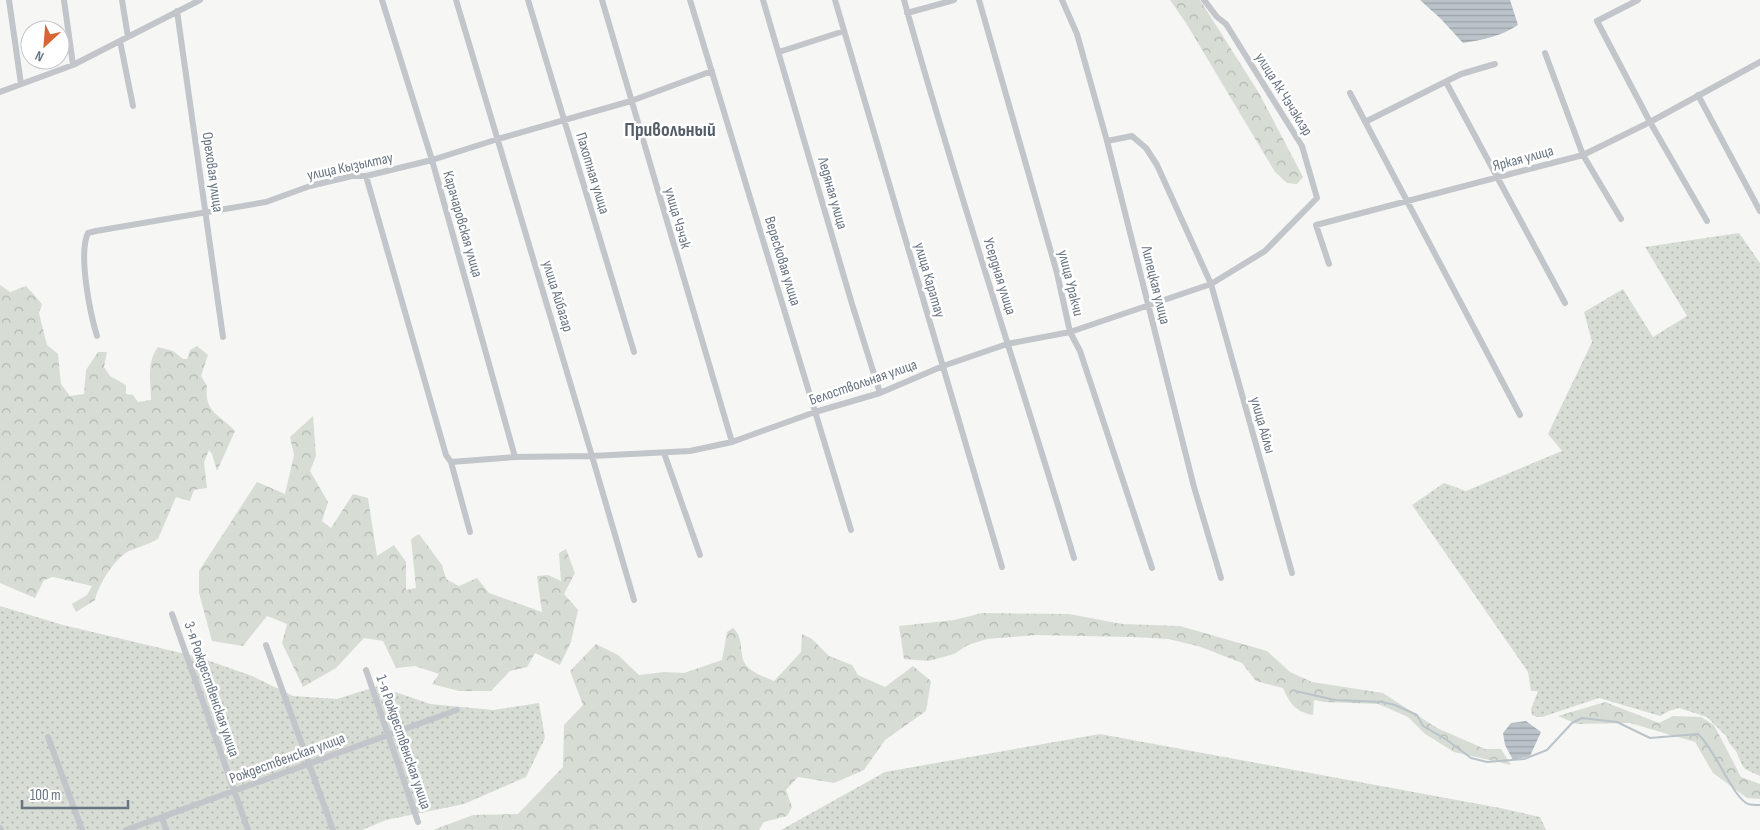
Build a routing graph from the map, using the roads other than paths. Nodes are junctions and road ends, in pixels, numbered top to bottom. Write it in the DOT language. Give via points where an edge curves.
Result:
graph roads {
  1 [pos="9,0"];
  2 [pos="64,0"];
  3 [pos="122,0"];
  4 [pos="200,0"];
  5 [pos="382,0"];
  6 [pos="456,0"];
  7 [pos="528,0"];
  8 [pos="602,0"];
  9 [pos="690,0"];
  10 [pos="763,0"];
  11 [pos="835,0"];
  12 [pos="904,0"];
  13 [pos="954,0"];
  14 [pos="979,0"];
  15 [pos="1062,0"];
  16 [pos="1204,0"];
  17 [pos="1638,0"];
  18 [pos="186,4"];
  19 [pos="178,11"];
  20 [pos="907,13"];
  21 [pos="844,31"];
  22 [pos="128,37"];
  23 [pos="120,41"];
  24 [pos="779,52"];
  25 [pos="1545,54"];
  26 [pos="1760,63"];
  27 [pos="74,64"];
  28 [pos="1495,64"];
  29 [pos="712,71"];
  30 [pos="1446,82"];
  31 [pos="21,84"];
  32 [pos="0,92"];
  33 [pos="1350,93"];
  34 [pos="1698,95"];
  35 [pos="631,100"];
  36 [pos="133,106"];
  37 [pos="564,120"];
  38 [pos="1365,122"];
  39 [pos="1650,122"];
  40 [pos="498,139"];
  41 [pos="1107,141"];
  42 [pos="1583,155"];
  43 [pos="432,160"];
  44 [pos="366,176"];
  45 [pos="1498,178"];
  46 [pos="1406,202"];
  47 [pos="1760,211"];
  48 [pos="206,212"];
  49 [pos="1621,219"];
  50 [pos="1707,221"];
  51 [pos="1265,250"];
  52 [pos="1329,264"];
  53 [pos="1211,284"];
  54 [pos="1565,303"];
  55 [pos="1148,305"];
  56 [pos="1070,332"];
  57 [pos="97,336"];
  58 [pos="223,337"];
  59 [pos="1007,344"];
  60 [pos="634,352"];
  61 [pos="943,366"];
  62 [pos="880,393"];
  63 [pos="815,412"];
  64 [pos="1520,415"];
  65 [pos="732,442"];
  66 [pos="664,452"];
  67 [pos="592,456"];
  68 [pos="515,457"];
  69 [pos="451,462"];
  70 [pos="851,530"];
  71 [pos="470,532"];
  72 [pos="700,556"];
  73 [pos="1074,558"];
  74 [pos="1002,567"];
  75 [pos="1152,568"];
  76 [pos="1292,572"];
  77 [pos="1220,578"];
  78 [pos="634,600"];
  79 [pos="172,614"];
  80 [pos="266,645"];
  81 [pos="366,670"];
  82 [pos="457,710"];
  83 [pos="388,735"];
  84 [pos="48,736"];
  85 [pos="309,763"];
  86 [pos="234,790"];
  87 [pos="162,817"];
  88 [pos="418,822"];
  89 [pos="82,830"];
  90 [pos="126,830"];
  91 [pos="166,830"];
  92 [pos="248,830"];
  93 [pos="333,830"];
  1 -- 31 [label="street"];
  2 -- 27 [label="street"];
  3 -- 22 [label="street"];
  4 -- 18 [label="street"];
  5 -- 43 [label="street, Карачаровская улица"];
  6 -- 40 [label="street, улица Айбагар"];
  7 -- 37 [label="street, Пахотная улица"];
  8 -- 35 [label="street, улица Чэчэк"];
  9 -- 29 [label="street, Вересковая улица"];
  10 -- 24 [label="street, Ледяная улица"];
  11 -- 21 [label="street, улица Каратау"];
  12 -- 20 [label="street, Усердная улица"];
  13 -- 20 [label="street"];
  14 -- 56 [label="street, улица Уракчи" via="1057,273"];
  15 -- 41 [label="street, Липецкая улица" via="1077,34"];
  16 -- 51 [label="street, улица Ак Чэчэклэр" via="1217,18 1226,24 1302,146 1317,198"];
  17 -- 39 [label="street" via="1598,22"];
  18 -- 19 [label="street"];
  19 -- 22 [label="street"];
  19 -- 48 [label="street, Ореховая улица"];
  20 -- 59 [label="street, Усердная улица"];
  21 -- 24 [label="street"];
  21 -- 61 [label="street, улица Каратау"];
  22 -- 23 [label="street"];
  23 -- 27 [label="street"];
  23 -- 36 [label="street"];
  24 -- 62 [label="street, Ледяная улица"];
  25 -- 42 [label="street"];
  26 -- 34 [label="street, Яркая улица"];
  27 -- 31 [label="street"];
  28 -- 30 [label="street"];
  29 -- 35 [label="street, улица Кызылтау"];
  29 -- 63 [label="street, Вересковая улица"];
  30 -- 38 [label="street"];
  30 -- 45 [label="street"];
  31 -- 32 [label="street"];
  33 -- 38 [label="street"];
  34 -- 39 [label="street, Яркая улица"];
  34 -- 47 [label="street"];
  35 -- 37 [label="street, улица Кызылтау"];
  35 -- 65 [label="street, улица Чэчэк"];
  37 -- 40 [label="street, улица Кызылтау"];
  37 -- 60 [label="street, Пахотная улица"];
  38 -- 46 [label="street"];
  39 -- 42 [label="street, Яркая улица"];
  39 -- 50 [label="street"];
  40 -- 43 [label="street, улица Кызылтау"];
  40 -- 67 [label="street, улица Айбагар"];
  41 -- 53 [label="street, улица Айлы" via="1132,136 1146,148 1169,189"];
  41 -- 55 [label="street, Липецкая улица"];
  42 -- 45 [label="street, Яркая улица"];
  42 -- 49 [label="street"];
  43 -- 44 [label="street, улица Кызылтау"];
  43 -- 68 [label="street, Карачаровская улица"];
  44 -- 48 [label="street, улица Кызылтау" via="310,186 266,202"];
  44 -- 69 [label="street" via="446,455"];
  45 -- 46 [label="street, Яркая улица"];
  45 -- 54 [label="street"];
  46 -- 52 [label="street, Яркая улица" via="1316,225"];
  46 -- 64 [label="street"];
  48 -- 57 [label="street, улица Кызылтау" via="88,233 83,253"];
  48 -- 58 [label="street, Ореховая улица"];
  51 -- 53 [label="street, Белоствольная улица"];
  53 -- 55 [label="street, Белоствольная улица"];
  53 -- 76 [label="street, улица Айлы"];
  55 -- 56 [label="street, Белоствольная улица"];
  55 -- 77 [label="street, Липецкая улица"];
  56 -- 59 [label="street, Белоствольная улица"];
  56 -- 75 [label="street, улица Уракчи" via="1080,351"];
  59 -- 61 [label="street, Белоствольная улица"];
  59 -- 73 [label="street, Усердная улица"];
  61 -- 62 [label="street, Белоствольная улица"];
  61 -- 74 [label="street, улица Каратау"];
  62 -- 63 [label="street, Белоствольная улица"];
  63 -- 65 [label="street, Белоствольная улица"];
  63 -- 70 [label="street, Вересковая улица"];
  65 -- 66 [label="street, Белоствольная улица" via="690,451"];
  66 -- 67 [label="street, Белоствольная улица"];
  66 -- 72 [label="street"];
  67 -- 68 [label="street, Белоствольная улица"];
  67 -- 78 [label="street, улица Айбагар"];
  68 -- 69 [label="street, Белоствольная улица"];
  69 -- 71 [label="street"];
  79 -- 86 [label="street, 3-я Рождественская улица"];
  80 -- 85 [label="street"];
  81 -- 83 [label="street, 1-я Рождественская улица"];
  82 -- 83 [label="street, Рождественская улица"];
  83 -- 85 [label="street, Рождественская улица"];
  83 -- 88 [label="street, 1-я Рождественская улица"];
  84 -- 89 [label="street"];
  85 -- 86 [label="street, Рождественская улица"];
  85 -- 93 [label="street"];
  86 -- 87 [label="street, Рождественская улица"];
  86 -- 92 [label="street, 3-я Рождественская улица"];
  87 -- 90 [label="street, Рождественская улица"];
  87 -- 91 [label="street"];
}
